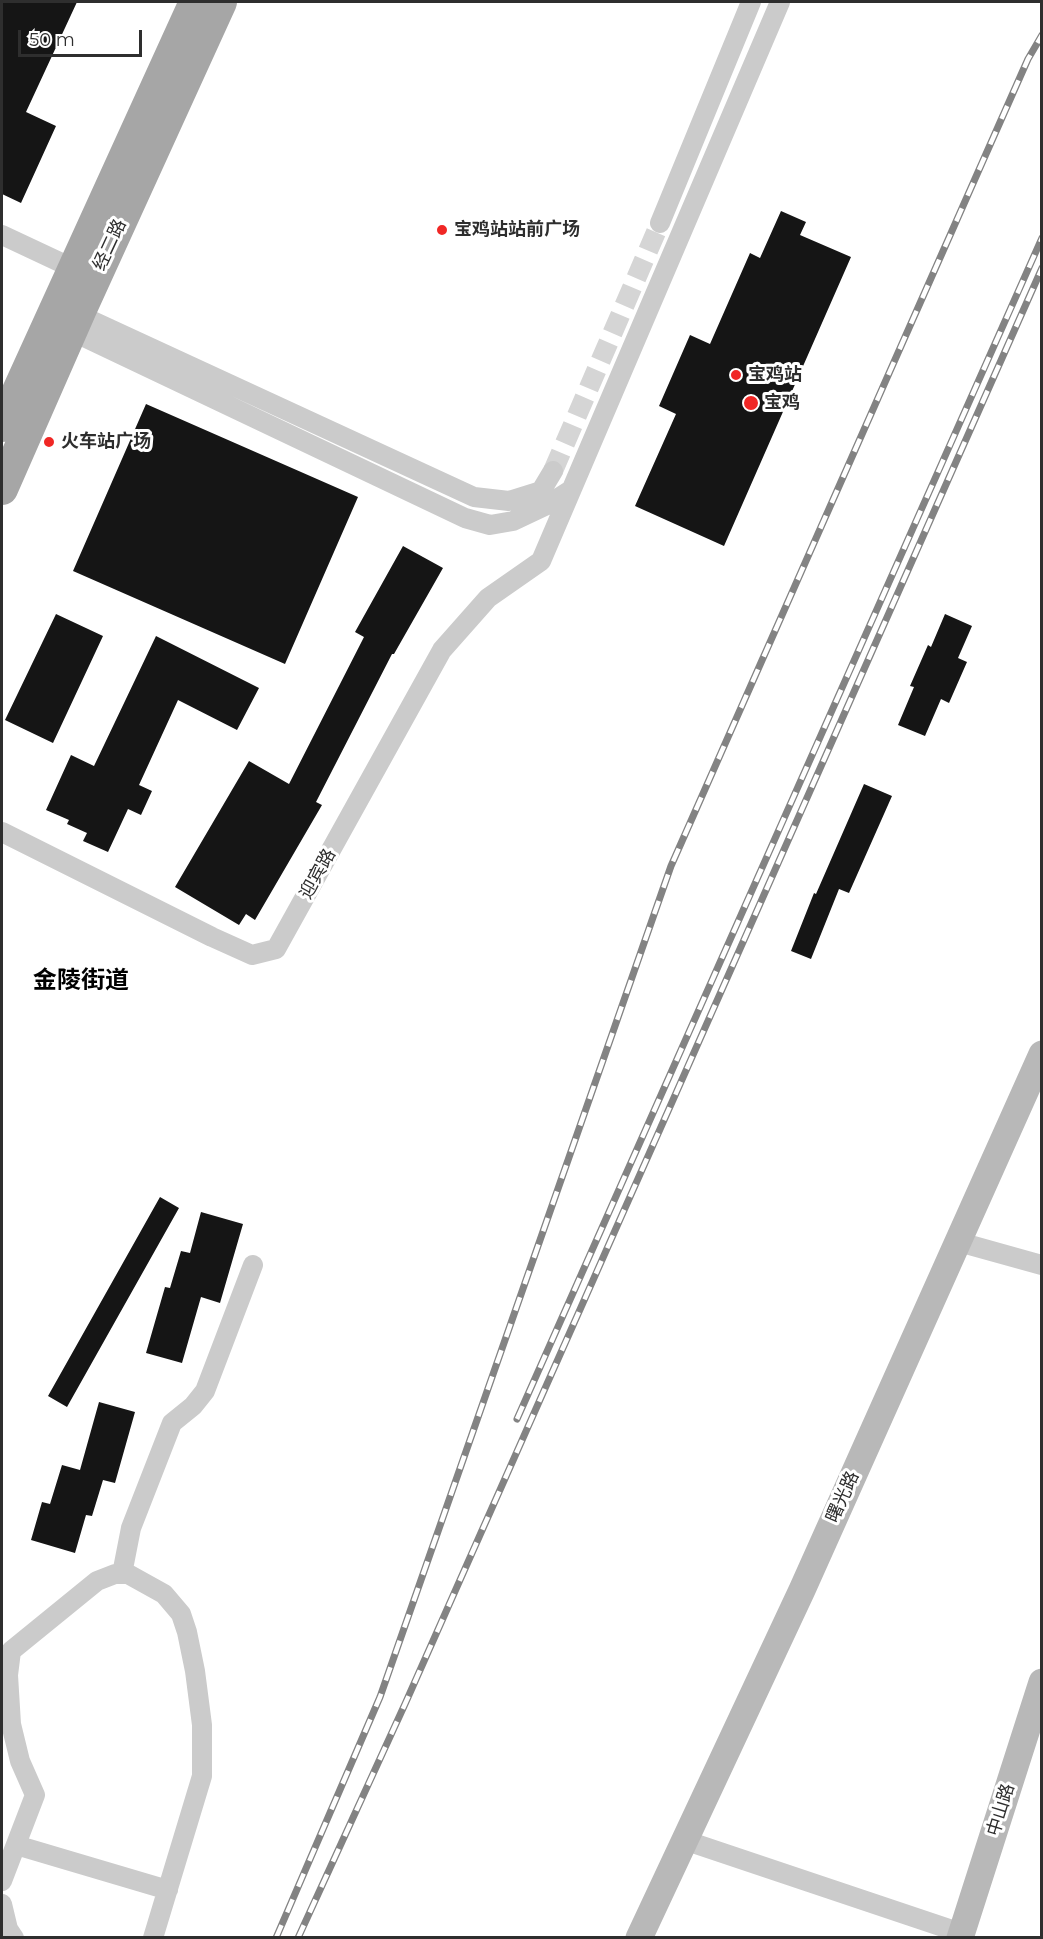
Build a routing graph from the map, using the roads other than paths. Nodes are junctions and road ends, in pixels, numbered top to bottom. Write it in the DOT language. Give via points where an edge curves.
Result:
graph roads {
  1 [pos="195,2"];
  2 [pos="221,2"];
  3 [pos="751,2"];
  4 [pos="780,2"];
  5 [pos="660,223"];
  6 [pos="2,235"];
  7 [pos="84,274"];
  8 [pos="64,318"];
  9 [pos="2,426"];
  10 [pos="553,471"];
  11 [pos="2,489"];
  12 [pos="571,490"];
  13 [pos="2,832"];
  14 [pos="1041,1054"];
  15 [pos="959,1242"];
  16 [pos="253,1265"];
  17 [pos="1041,1265"];
  18 [pos="122,1574"];
  19 [pos="6,1649"];
  20 [pos="1041,1682"];
  21 [pos="684,1840"];
  22 [pos="16,1845"];
  23 [pos="2,1881"];
  24 [pos="168,1890"];
  25 [pos="2,1904"];
  26 [pos="960,1936"];
  27 [pos="14,1938"];
  28 [pos="153,1938"];
  29 [pos="639,1938"];
  1 -- 7 [label="main road, 经二路"];
  2 -- 7 [label="main road, 经二路"];
  3 -- 5 [label="street"];
  4 -- 12 [label="street"];
  6 -- 7 [label="street"];
  7 -- 8 [label="main road, 经二路"];
  8 -- 9 [label="main road, 经二路"];
  8 -- 10 [label="street" via="474,497 509,501 541,491"];
  8 -- 11 [label="main road, 经二路"];
  8 -- 12 [label="street" via="465,518 490,525 513,521"];
  12 -- 13 [label="street, 迎宾路" via="541,561 488,598 442,650 276,950 252,955 212,938"];
  14 -- 15 [label="street, 曙光路"];
  15 -- 17 [label="street"];
  15 -- 21 [label="street, 曙光路"];
  16 -- 18 [label="street" via="205,1391 194,1406 172,1423 131,1528"];
  18 -- 19 [label="street" via="97,1581"];
  18 -- 24 [label="street" via="164,1594 181,1614 200,1700 202,1776"];
  19 -- 22 [label="street" via="11,1724 34,1795"];
  20 -- 26 [label="street, 中山路"];
  21 -- 26 [label="street"];
  21 -- 29 [label="street, 曙光路"];
  22 -- 23 [label="street"];
  22 -- 24 [label="street"];
  24 -- 28 [label="street"];
  25 -- 27 [label="street"];
}
